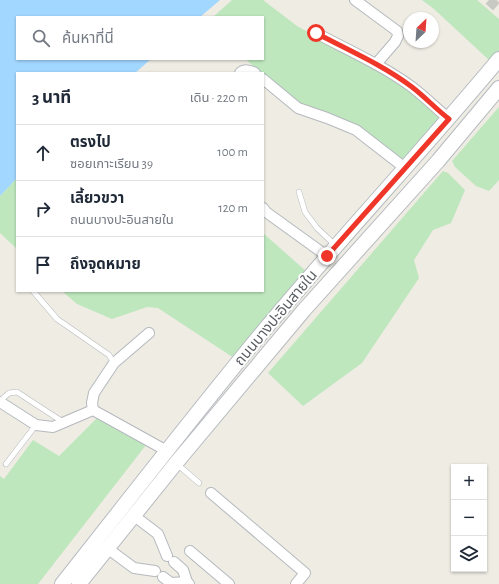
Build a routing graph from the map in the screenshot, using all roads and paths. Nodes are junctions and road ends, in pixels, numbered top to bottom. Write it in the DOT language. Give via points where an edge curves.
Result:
graph roads {
  1 [pos="355,0"];
  2 [pos="316,33"];
  3 [pos="499,59"];
  4 [pos="376,64"];
  5 [pos="240,72"];
  6 [pos="253,72"];
  7 [pos="264,80"];
  8 [pos="499,88"];
  9 [pos="449,119"];
  10 [pos="405,168"];
  11 [pos="299,192"];
  12 [pos="264,209"];
  13 [pos="336,246"];
  14 [pos="327,256"];
  15 [pos="34,292"];
  16 [pos="149,333"];
  17 [pos="114,363"];
  18 [pos="0,401"];
  19 [pos="93,410"];
  20 [pos="63,422"];
  21 [pos="36,425"];
  22 [pos="167,451"];
  23 [pos="176,463"];
  24 [pos="6,464"];
  25 [pos="199,483"];
  26 [pos="211,493"];
  27 [pos="133,515"];
  28 [pos="107,548"];
  29 [pos="190,551"];
  30 [pos="188,583"];
  31 [pos="62,584"];
  32 [pos="78,584"];
  33 [pos="229,584"];
  34 [pos="296,584"];
  1 -- 4 [label="street" via="397,31 396,42"];
  2 -- 4 [label="street"];
  3 -- 9 [label="main road, ถนนบางปะอินสายใน"];
  4 -- 9 [label="street" via="412,87"];
  5 -- 6 [label="street"];
  7 -- 10 [label="street" via="298,108 356,130"];
  8 -- 23 [label="main road, ถนนบางปะอินสายใน" via="438,161 304,310"];
  9 -- 10 [label="main road, ถนนบางปะอินสายใน"];
  10 -- 13 [label="main road, ถนนบางปะอินสายใน"];
  11 -- 13 [label="lane" via="305,212"];
  12 -- 14 [label="street"];
  13 -- 14 [label="main road, ถนนบางปะอินสายใน"];
  14 -- 22 [label="main road, ถนนบางปะอินสายใน"];
  15 -- 17 [label="lane" via="57,319 110,356"];
  16 -- 17 [label="street"];
  17 -- 19 [label="street" via="94,393"];
  18 -- 20 [label="lane" via="9,393 17,392"];
  18 -- 21 [label="street"];
  19 -- 20 [label="street"];
  19 -- 22 [label="street"];
  20 -- 21 [label="street" via="53,426"];
  21 -- 24 [label="lane"];
  22 -- 31 [label="main road, ถนนบางปะอินสายใน"];
  23 -- 25 [label="lane"];
  23 -- 27 [label="main road, ถนนบางปะอินสายใน"];
  26 -- 34 [label="street" via="305,574"];
  27 -- 28 [label="main road, ถนนบางปะอินสายใน"];
  27 -- 30 [label="street" via="158,534 171,559 183,570"];
  28 -- 30 [label="street" via="134,568 159,574 171,583"];
  28 -- 32 [label="main road, ถนนบางปะอินสายใน"];
  29 -- 33 [label="street"];
}
